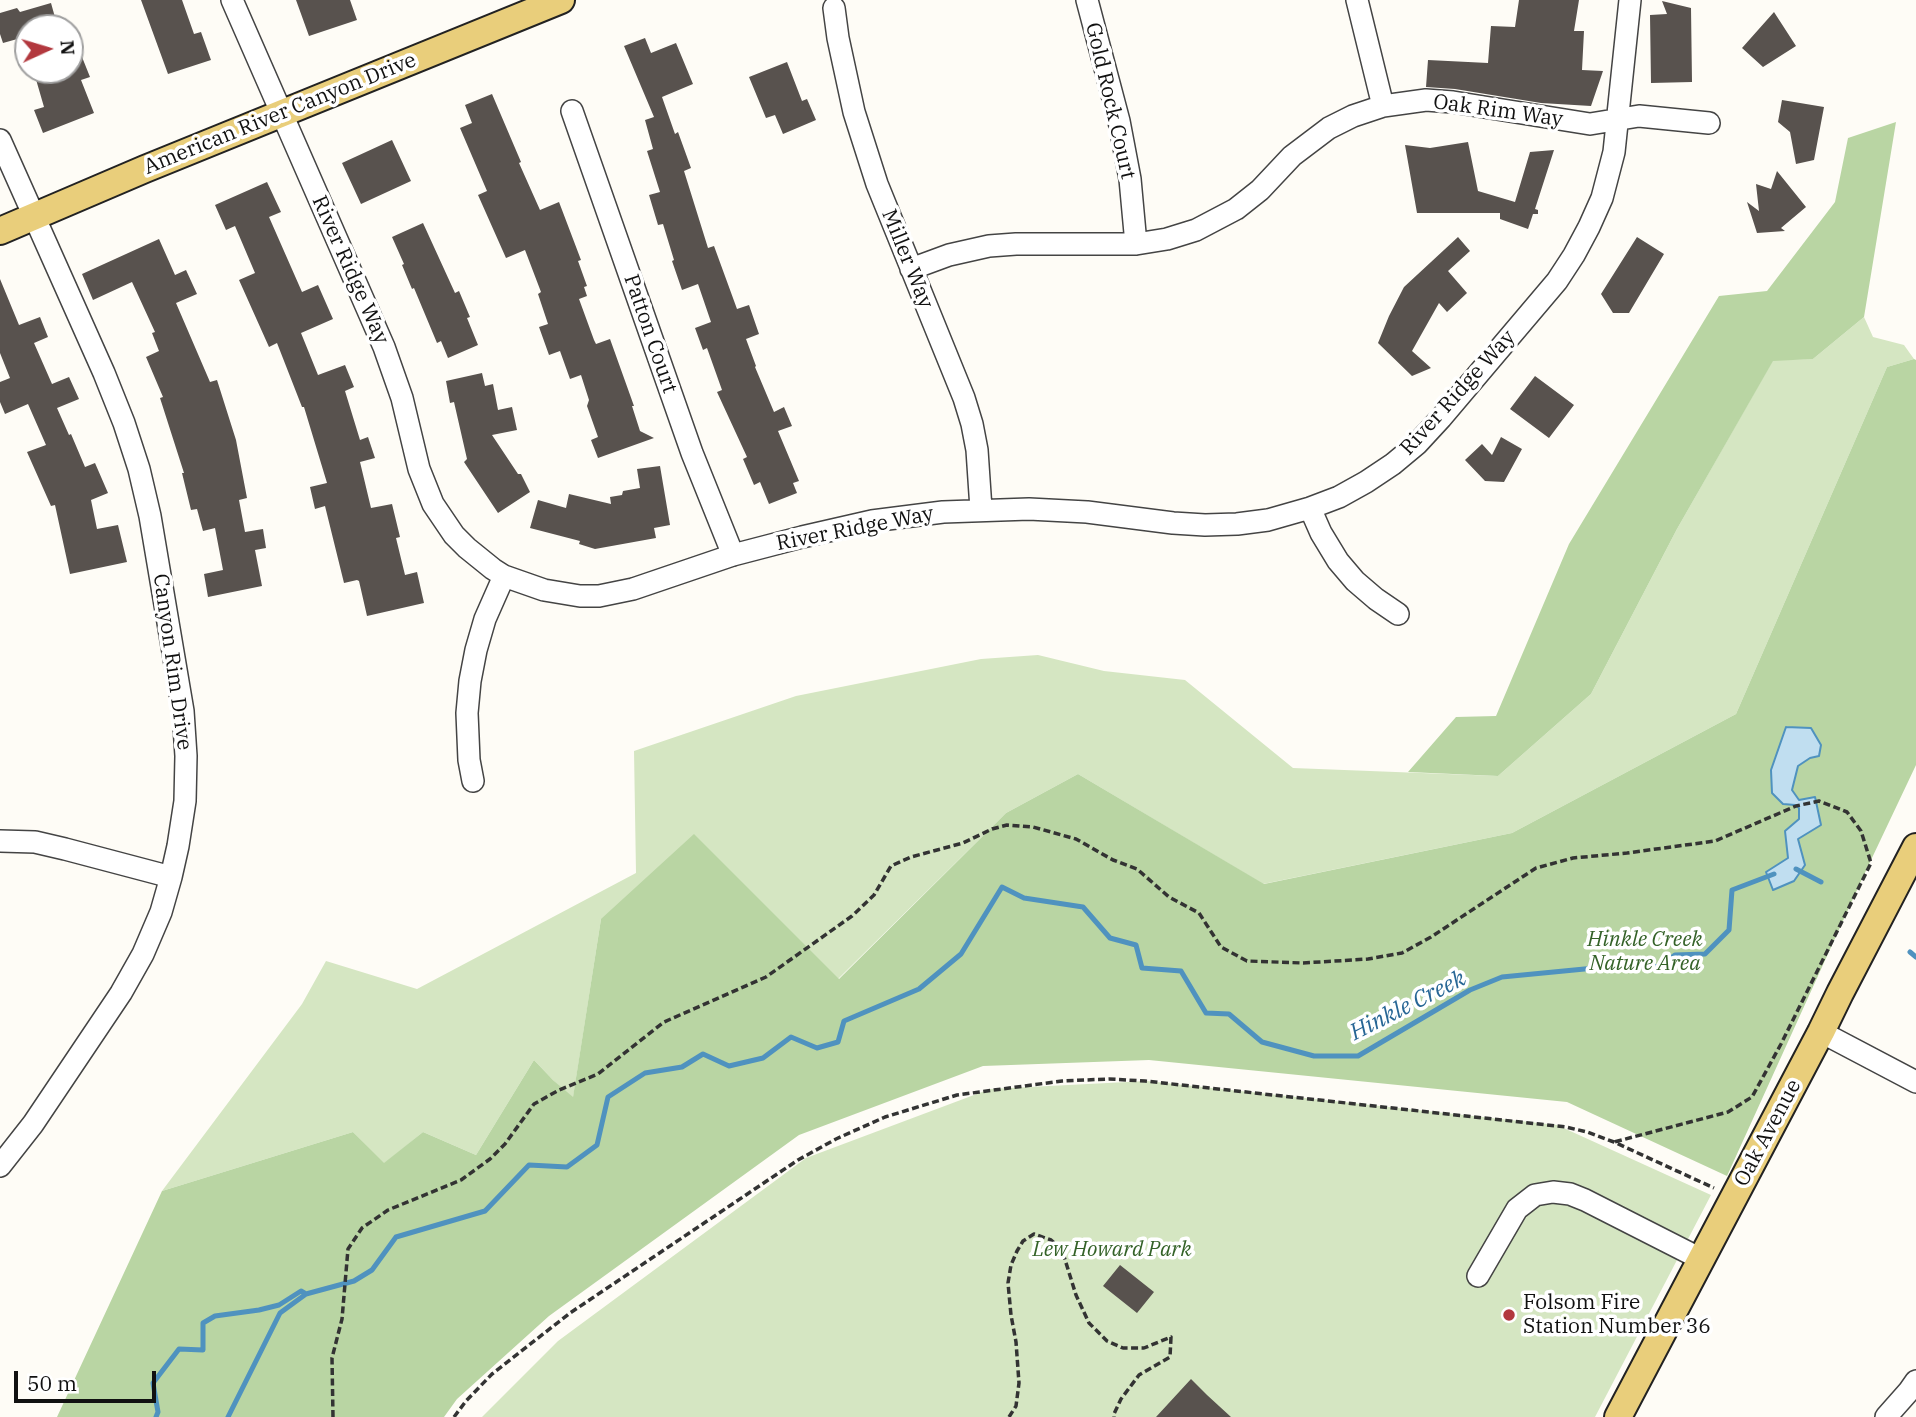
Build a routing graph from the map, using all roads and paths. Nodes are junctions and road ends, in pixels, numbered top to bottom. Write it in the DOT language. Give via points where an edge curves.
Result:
graph roads {
  1 [pos="232,0"];
  2 [pos="561,0"];
  3 [pos="1087,0"];
  4 [pos="1356,0"];
  5 [pos="1630,0"];
  6 [pos="834,8"];
  7 [pos="1383,106"];
  8 [pos="572,111"];
  9 [pos="281,114"];
  10 [pos="1618,119"];
  11 [pos="1709,123"];
  12 [pos="0,139"];
  13 [pos="34,216"];
  14 [pos="0,231"];
  15 [pos="1136,244"];
  16 [pos="911,269"];
  17 [pos="981,509"];
  18 [pos="1310,509"];
  19 [pos="733,555"];
  20 [pos="503,576"];
  21 [pos="1398,614"];
  22 [pos="473,781"];
  23 [pos="0,841"];
  24 [pos="1916,848"];
  25 [pos="172,877"];
  26 [pos="1821,1032"];
  27 [pos="1916,1082"];
  28 [pos="1614,1142"];
  29 [pos="0,1166"];
  30 [pos="1733,1197"];
  31 [pos="1701,1259"];
  32 [pos="1478,1276"];
  33 [pos="1916,1381"];
  34 [pos="333,1417"];
  35 [pos="454,1417"];
  36 [pos="1009,1417"];
  37 [pos="1115,1417"];
  38 [pos="1618,1417"];
  39 [pos="1886,1417"];
  1 -- 9 [label="street, River Ridge Way"];
  2 -- 9 [label="main road, American River Canyon Drive"];
  3 -- 15 [label="street, Gold Rock Court" via="1119,121"];
  4 -- 7 [label="street"];
  5 -- 10 [label="street, River Ridge Way"];
  6 -- 16 [label="street, Miller Way" via="854,112"];
  7 -- 10 [label="street, Oak Rim Way" via="1453,102 1590,124"];
  7 -- 15 [label="street, Oak Rim Way" via="1317,136 1259,190 1223,216 1196,230"];
  8 -- 19 [label="street, Patton Court" via="692,453"];
  9 -- 13 [label="main road, American River Canyon Drive"];
  9 -- 20 [label="street, River Ridge Way" via="384,347 433,504 454,535"];
  10 -- 11 [label="street, Oak Rim Way" via="1639,116"];
  10 -- 18 [label="street, River Ridge Way" via="1602,198 1556,281 1417,444 1366,482"];
  12 -- 13 [label="street, Canyon Rim Drive"];
  13 -- 14 [label="main road, American River Canyon Drive"];
  13 -- 25 [label="street, Canyon Rim Drive" via="124,423 150,516 183,711 186,756 185,801"];
  15 -- 16 [label="street, Oak Rim Way" via="989,246"];
  16 -- 17 [label="street, Miller Way" via="972,424"];
  17 -- 18 [label="street, River Ridge Way" via="1087,512 1205,525 1268,520"];
  17 -- 19 [label="street, River Ridge Way" via="872,521"];
  18 -- 21 [label="street" via="1338,561 1355,581"];
  19 -- 20 [label="street, River Ridge Way" via="634,589 599,596 544,590"];
  20 -- 22 [label="street" via="485,619 470,681 467,713"];
  23 -- 25 [label="street" via="55,846"];
  24 -- 26 [label="main road, Oak Avenue"];
  25 -- 29 [label="street, Canyon Rim Drive" via="143,954 121,993"];
  26 -- 27 [label="street"];
  26 -- 30 [label="main road, Oak Avenue"];
  28 -- 30 [label="path"];
  28 -- 34 [label="path" via="1728,1112 1752,1097 1871,863 1861,831 1847,812 1819,801 1796,806 1715,841 1573,858 1536,868 1402,953 1303,963 1247,961 1221,947 1199,913 1169,897 1137,869 1076,839 1007,825 891,866 874,895 852,916 766,977 664,1022 598,1074 534,1104 505,1144 461,1180 388,1210 362,1228 348,1249 342,1319 332,1358"];
  28 -- 35 [label="path" via="1566,1127 1145,1081 1062,1082 957,1095 886,1116 798,1160 560,1321 492,1374"];
  30 -- 31 [label="main road, Oak Avenue"];
  31 -- 32 [label="street" via="1585,1200 1553,1192 1535,1195 1517,1209"];
  31 -- 38 [label="main road, Oak Avenue"];
  33 -- 39 [label="street"];
  36 -- 37 [label="path" via="1016,1406 1019,1383 1008,1283 1017,1251 1034,1234 1062,1250 1089,1323 1107,1341 1144,1349 1171,1337 1170,1357 1139,1375 1121,1399"];
}
